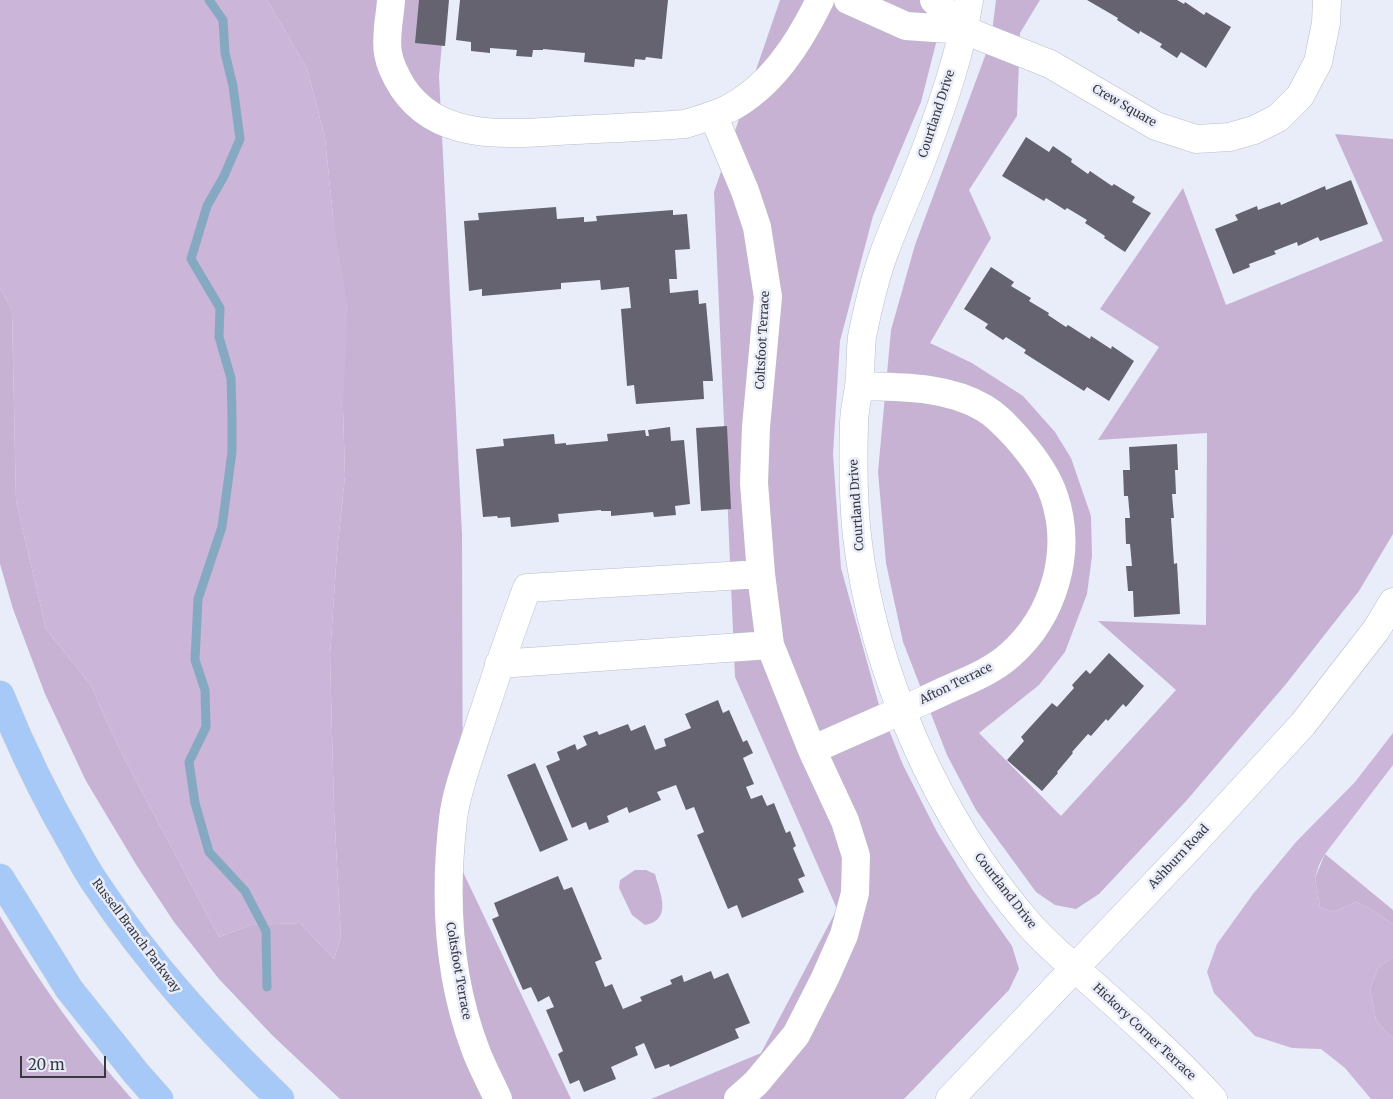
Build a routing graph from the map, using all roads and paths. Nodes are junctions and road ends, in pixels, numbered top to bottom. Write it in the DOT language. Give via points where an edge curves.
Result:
graph roads {
  1 [pos="391,0"];
  2 [pos="820,0"];
  3 [pos="848,0"];
  4 [pos="934,0"];
  5 [pos="969,0"];
  6 [pos="1327,0"];
  7 [pos="964,30"];
  8 [pos="713,115"];
  9 [pos="859,386"];
  10 [pos="760,574"];
  11 [pos="1393,602"];
  12 [pos="770,645"];
  13 [pos="499,664"];
  14 [pos="0,695"];
  15 [pos="902,710"];
  16 [pos="812,750"];
  17 [pos="0,878"];
  18 [pos="1074,967"];
  19 [pos="159,1099"];
  20 [pos="280,1099"];
  21 [pos="498,1099"];
  22 [pos="738,1099"];
  23 [pos="950,1099"];
  24 [pos="1213,1099"];
  1 -- 8 [label="street" via="388,52 396,77 410,98 440,121 498,134 685,124"];
  2 -- 8 [label="street" via="805,31 767,81 729,108"];
  3 -- 7 [label="street" via="906,26"];
  4 -- 7 [label="street"];
  5 -- 7 [label="street, Courtland Drive"];
  6 -- 7 [label="street, Crew Square" via="1318,62 1300,96 1278,118 1230,137 1196,138 1156,126 1050,64"];
  7 -- 9 [label="street, Courtland Drive" via="928,143 884,255 862,339"];
  8 -- 10 [label="street, Coltsfoot Terrace" via="757,227 768,297 754,483"];
  9 -- 15 [label="street, Courtland Drive" via="854,421 857,535 873,620 885,666"];
  9 -- 15 [label="street, Afton Terrace" via="926,389 961,397 985,409 1002,421 1032,454 1053,494 1060,525 1061,561 1051,597 1035,627 1010,655 982,674"];
  10 -- 12 [label="street, Coltsfoot Terrace"];
  10 -- 13 [label="street, Coltsfoot Terrace" via="527,588"];
  11 -- 18 [label="street, Ashburn Road" via="1376,630 1303,724"];
  12 -- 13 [label="street"];
  12 -- 16 [label="street, Coltsfoot Terrace"];
  13 -- 21 [label="street, Coltsfoot Terrace" via="453,818 448,900 462,1004 476,1051"];
  14 -- 20 [label="main road, Russell Branch Parkway" via="17,738 53,810 95,883 188,1004"];
  15 -- 16 [label="street"];
  15 -- 18 [label="street, Courtland Drive" via="927,770 985,869 1030,926"];
  16 -- 22 [label="street, Coltsfoot Terrace" via="845,821 856,856 855,893 844,935 796,1035 756,1083"];
  17 -- 19 [label="main road" via="69,989"];
  18 -- 23 [label="street, Ashburn Road"];
  18 -- 24 [label="street, Hickory Corner Terrace" via="1138,1024"];
}
